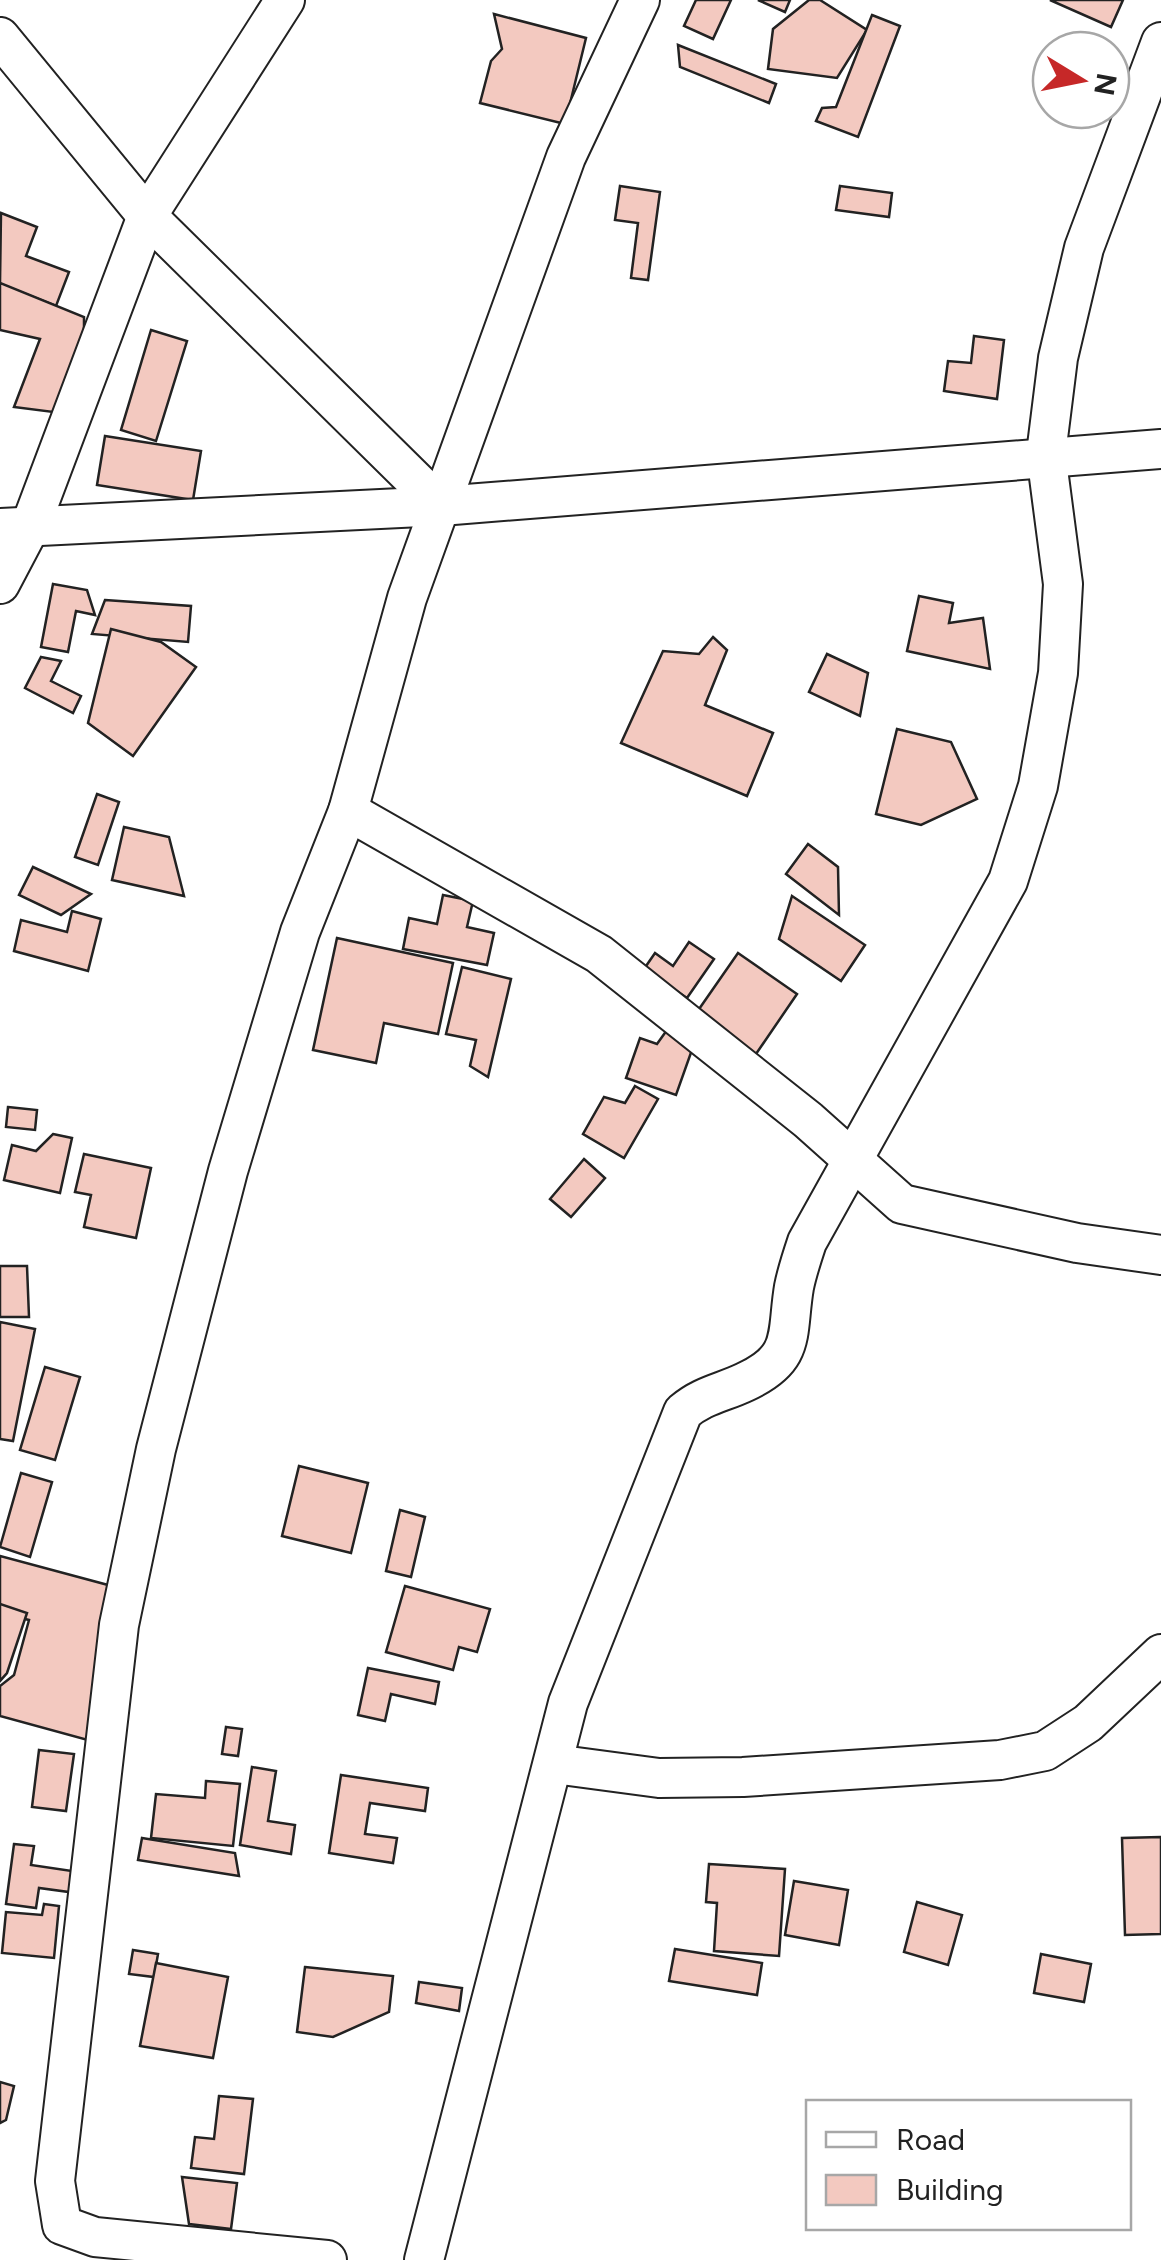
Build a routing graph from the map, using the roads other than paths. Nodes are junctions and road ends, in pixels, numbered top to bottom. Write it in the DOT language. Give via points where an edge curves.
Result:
graph roads {
  1 [pos="284,0"];
  2 [pos="640,0"];
  3 [pos="0,36"];
  4 [pos="1161,42"];
  5 [pos="147,216"];
  6 [pos="1161,448"];
  7 [pos="1046,454"];
  8 [pos="442,506"];
  9 [pos="15,528"];
  10 [pos="0,584"];
  11 [pos="348,811"];
  12 [pos="854,1162"];
  13 [pos="1161,1254"];
  14 [pos="1161,1654"];
  15 [pos="554,1764"];
  16 [pos="327,2260"];
  17 [pos="424,2260"];
  1 -- 5 [label="street"];
  2 -- 8 [label="street" via="566,157"];
  3 -- 5 [label="street"];
  4 -- 7 [label="street" via="1084,248 1058,358"];
  5 -- 8 [label="street"];
  5 -- 9 [label="street"];
  6 -- 7 [label="street"];
  7 -- 8 [label="street"];
  7 -- 12 [label="street" via="1063,584 1058,673 1038,786 1008,881"];
  8 -- 9 [label="street"];
  8 -- 11 [label="street" via="407,598"];
  9 -- 10 [label="street"];
  11 -- 12 [label="street" via="599,954"];
  11 -- 16 [label="street" via="300,932 228,1172 148,1484 119,1625 55,2181 62,2224 95,2237"];
  12 -- 13 [label="street" via="902,1204 1077,1244"];
  12 -- 15 [label="street" via="806,1242 792,1331 780,1359 683,1412 568,1703"];
  14 -- 15 [label="street" via="1088,1722 1045,1751 1000,1760 692,1778"];
  15 -- 17 [label="street"];
}
